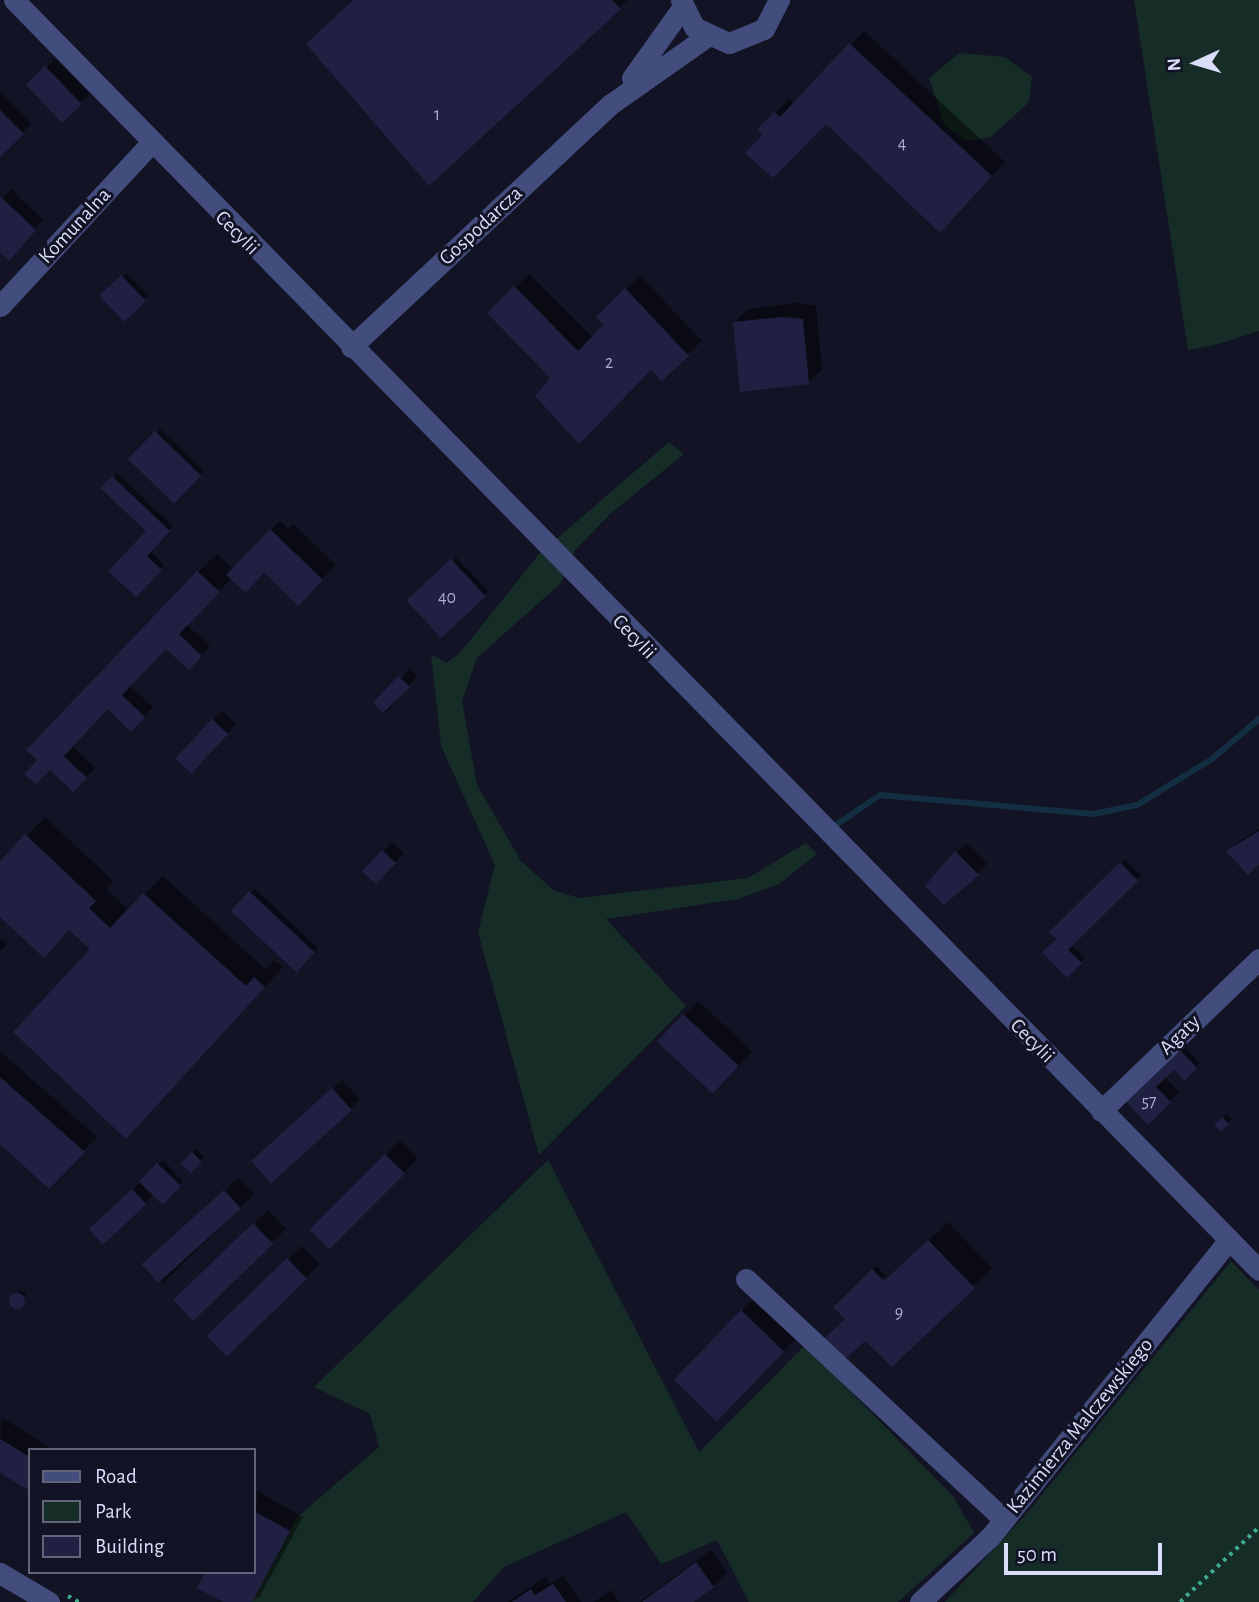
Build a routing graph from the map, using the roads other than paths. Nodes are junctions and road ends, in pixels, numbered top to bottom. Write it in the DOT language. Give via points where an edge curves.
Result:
graph roads {
  1 [pos="14,0"];
  2 [pos="779,0"];
  3 [pos="682,4"];
  4 [pos="706,37"];
  5 [pos="611,104"];
  6 [pos="149,145"];
  7 [pos="0,306"];
  8 [pos="351,347"];
  9 [pos="1259,959"];
  10 [pos="1101,1111"];
  11 [pos="1230,1240"];
  12 [pos="1259,1270"];
  13 [pos="746,1279"];
  14 [pos="1004,1520"];
  15 [pos="0,1573"];
  16 [pos="49,1602"];
  17 [pos="920,1602"];
  1 -- 6 [label="street, Cecylii"];
  2 -- 4 [label="street" via="769,23 752,37 729,43"];
  3 -- 4 [label="street, Gospodarcza"];
  3 -- 5 [label="street, Gospodarcza"];
  4 -- 5 [label="street, Gospodarcza"];
  5 -- 8 [label="street, Gospodarcza"];
  6 -- 7 [label="street, Komunalna"];
  6 -- 8 [label="street, Cecylii"];
  8 -- 10 [label="street, Cecylii"];
  9 -- 10 [label="street, Agaty"];
  10 -- 11 [label="street, Cecylii"];
  11 -- 12 [label="street, Cecylii"];
  11 -- 14 [label="street, Kazimierza Malczewskiego"];
  13 -- 14 [label="street"];
  14 -- 17 [label="street, Kazimierza Malczewskiego"];
  15 -- 16 [label="street"];
}
